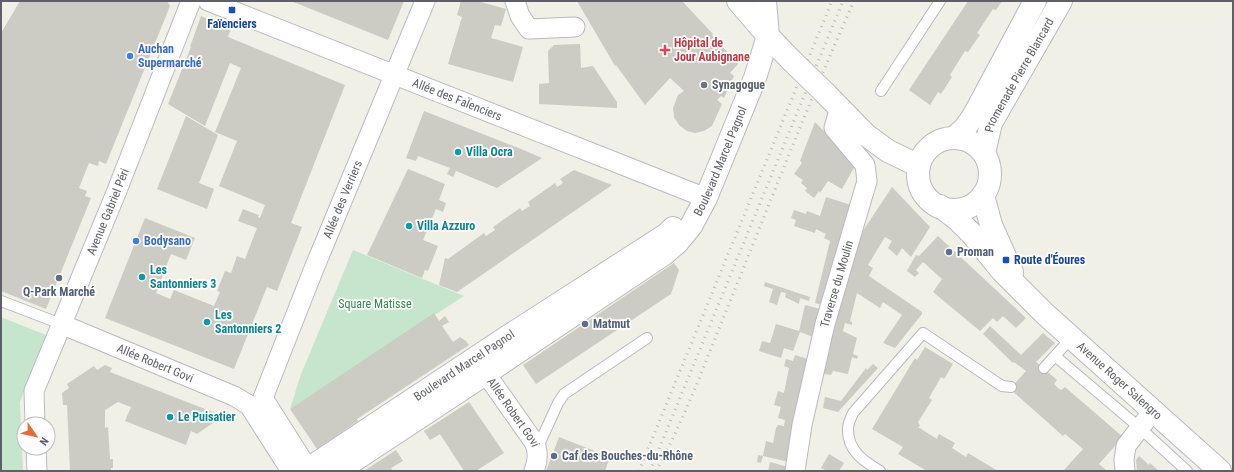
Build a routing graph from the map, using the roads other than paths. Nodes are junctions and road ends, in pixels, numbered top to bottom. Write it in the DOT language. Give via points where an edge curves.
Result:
graph roads {
  1 [pos="191,1"];
  2 [pos="208,1"];
  3 [pos="424,1"];
  4 [pos="515,1"];
  5 [pos="738,1"];
  6 [pos="765,1"];
  7 [pos="940,1"];
  8 [pos="1035,1"];
  9 [pos="1061,1"];
  10 [pos="575,27"];
  11 [pos="768,36"];
  12 [pos="395,74"];
  13 [pos="881,91"];
  14 [pos="833,100"];
  15 [pos="954,138"];
  16 [pos="984,153"];
  17 [pos="920,166"];
  18 [pos="983,194"];
  19 [pos="701,196"];
  20 [pos="940,206"];
  21 [pos="1020,290"];
  22 [pos="1,300"];
  23 [pos="61,324"];
  24 [pos="1072,337"];
  25 [pos="647,338"];
  26 [pos="1055,356"];
  27 [pos="480,366"];
  28 [pos="1044,368"];
  29 [pos="1011,387"];
  30 [pos="256,402"];
  31 [pos="35,416"];
  32 [pos="1146,419"];
  33 [pos="537,449"];
  34 [pos="36,456"];
  35 [pos="37,471"];
  36 [pos="304,471"];
  37 [pos="338,471"];
  38 [pos="534,471"];
  39 [pos="795,471"];
  40 [pos="880,471"];
  41 [pos="1125,471"];
  42 [pos="1187,471"];
  43 [pos="1220,471"];
  1 -- 23 [label="street, Avenue Gabriel Péri"];
  2 -- 12 [label="street, Allée des FaÏenciers"];
  3 -- 12 [label="street, Allée des Verriers"];
  4 -- 10 [label="street" via="520,16 529,29"];
  5 -- 11 [label="main road"];
  6 -- 11 [label="main road"];
  7 -- 13 [label="lane"];
  8 -- 15 [label="main road, Promenade Pierre Blancard" via="974,115"];
  9 -- 16 [label="main road, Promenade Pierre Blancard" via="991,124"];
  11 -- 14 [label="main road, bridge"];
  11 -- 19 [label="main road, Boulevard Marcel Pagnol" via="748,73"];
  12 -- 19 [label="street, Allée des FaÏenciers"];
  12 -- 30 [label="street, Allée des Verriers"];
  14 -- 17 [label="main road" via="866,135 888,151"];
  14 -- 39 [label="street, Traverse du Moulin" via="834,128 865,165 867,181 825,324 802,425"];
  15 -- 16 [label="main road" via="966,139"];
  15 -- 17 [label="main road" via="942,140 932,146 924,154"];
  16 -- 18 [label="main road" via="989,163 990,174"];
  17 -- 20 [label="main road" via="919,176 925,194"];
  18 -- 20 [label="main road" via="969,207 950,209"];
  18 -- 21 [label="main road, Avenue Roger Salengro" via="991,225"];
  19 -- 27 [label="main road, Boulevard Marcel Pagnol" via="667,234"];
  20 -- 21 [label="main road, Avenue Roger Salengro" via="958,220"];
  21 -- 24 [label="main road, Avenue Roger Salengro"];
  22 -- 23 [label="lane"];
  23 -- 30 [label="street, Allée Robert Govi" via="234,396"];
  23 -- 31 [label="street, Avenue Gabriel Péri" via="34,391"];
  24 -- 26 [label="lane"];
  24 -- 32 [label="main road, Avenue Roger Salengro"];
  25 -- 33 [label="lane" via="564,394"];
  26 -- 28 [label="lane"];
  26 -- 32 [label="lane"];
  27 -- 33 [label="street, Allée Robert Govi"];
  27 -- 36 [label="main road, Boulevard Marcel Pagnol"];
  27 -- 37 [label="main road, Boulevard Marcel Pagnol"];
  29 -- 40 [label="lane" via="1002,386 923,333 853,413 848,428 851,447"];
  30 -- 36 [label="street, Allée Robert Govi"];
  32 -- 41 [label="street" via="1126,446"];
  32 -- 42 [label="lane"];
  32 -- 43 [label="main road, Avenue Roger Salengro"];
  33 -- 38 [label="street, Allée Robert Govi"];
  34 -- 35 [label="street"];
}
